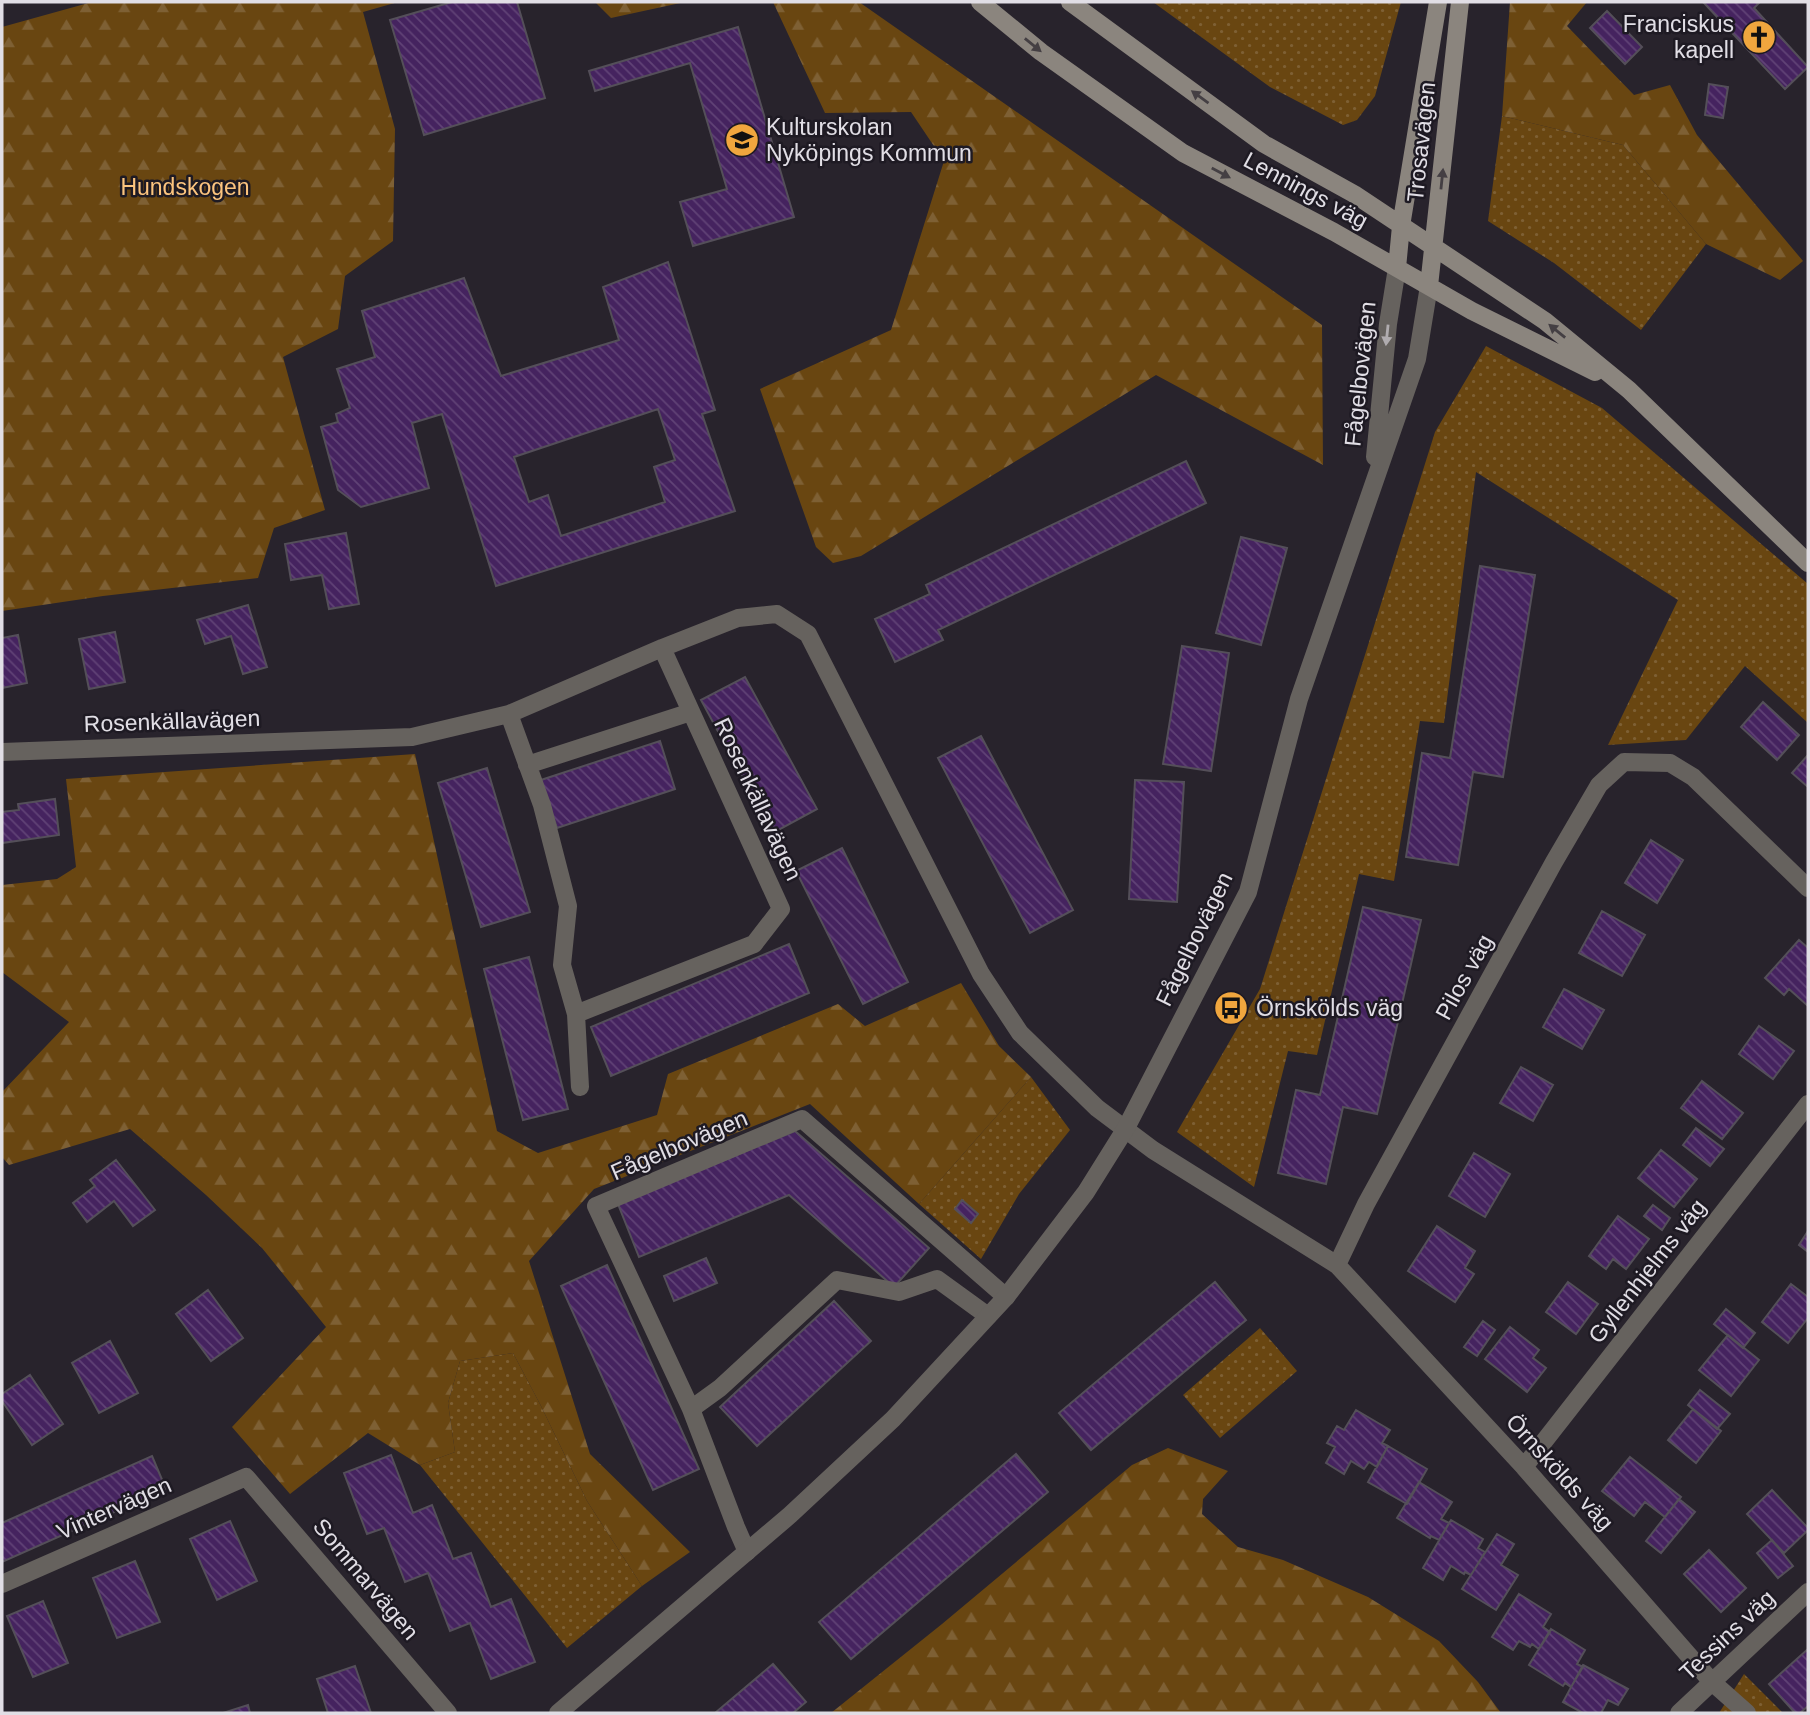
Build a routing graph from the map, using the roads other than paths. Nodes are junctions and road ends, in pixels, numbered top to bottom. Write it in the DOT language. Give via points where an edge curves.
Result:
graph roads {
  1 [pos="980,2"];
  2 [pos="1070,2"];
  3 [pos="1438,2"];
  4 [pos="1460,2"];
  5 [pos="1401,226"];
  6 [pos="1433,247"];
  7 [pos="1396,268"];
  8 [pos="1429,286"];
  9 [pos="1629,390"];
  10 [pos="1372,485"];
  11 [pos="1808,563"];
  12 [pos="777,614"];
  13 [pos="662,648"];
  14 [pos="691,712"];
  15 [pos="509,714"];
  16 [pos="2,752"];
  17 [pos="527,765"];
  18 [pos="1808,888"];
  19 [pos="576,1014"];
  20 [pos="580,1087"];
  21 [pos="1808,1104"];
  22 [pos="1126,1128"];
  23 [pos="1337,1265"];
  24 [pos="1006,1297"];
  25 [pos="988,1316"];
  26 [pos="691,1409"];
  27 [pos="1524,1468"];
  28 [pos="246,1477"];
  29 [pos="747,1552"];
  30 [pos="2,1584"];
  31 [pos="1808,1592"];
  32 [pos="1713,1682"];
  33 [pos="448,1713"];
  34 [pos="558,1713"];
  35 [pos="1679,1713"];
  36 [pos="1747,1713"];
  1 -- 7 [label="main road, Lennings väg, one-way" via="1041,52 1183,153"];
  5 -- 2 [label="main road, Lennings väg, one-way" via="1264,144"];
  3 -- 5 [label="main road, Trosavägen"];
  6 -- 4 [label="main road, Trosavägen, one-way"];
  5 -- 6 [label="main road, Lennings väg"];
  5 -- 7 [label="main road, Trosavägen"];
  6 -- 8 [label="main road, Trosavägen"];
  9 -- 6 [label="main road, Lennings väg, one-way" via="1545,321"];
  7 -- 8 [label="main road, Lennings väg"];
  7 -- 10 [label="street, Fågelbovägen, one-way"];
  8 -- 9 [label="main road, Lennings väg"];
  8 -- 10 [label="street, Fågelbovägen" via="1417,359"];
  9 -- 11 [label="main road, Lennings väg"];
  10 -- 22 [label="street, Fågelbovägen" via="1299,699 1248,892"];
  12 -- 13 [label="street, Rosenkällavägen" via="738,618"];
  12 -- 22 [label="street, Örnskölds väg" via="808,634 981,974 1011,1020 1097,1108"];
  13 -- 14 [label="street, Rosenkällavägen"];
  13 -- 15 [label="street, Rosenkällavägen"];
  14 -- 17 [label="street"];
  14 -- 19 [label="street, Rosenkällavägen" via="781,909 754,944"];
  15 -- 16 [label="street, Rosenkällavägen" via="412,737"];
  15 -- 17 [label="street"];
  17 -- 19 [label="street" via="568,906 562,965"];
  18 -- 23 [label="street, Pilos väg" via="1693,777 1670,763 1624,762 1598,785 1366,1204"];
  19 -- 20 [label="street"];
  21 -- 27 [label="street, Gyllenhjelms väg"];
  22 -- 23 [label="street, Örnskölds väg" via="1153,1150"];
  22 -- 24 [label="street, Fågelbovägen" via="1086,1192"];
  23 -- 27 [label="street, Örnskölds väg"];
  24 -- 25 [label="street, Fågelbovägen"];
  24 -- 26 [label="street, Fågelbovägen" via="802,1119 596,1206"];
  25 -- 26 [label="street" via="937,1279 899,1292 837,1280"];
  25 -- 29 [label="street, Fågelbovägen" via="893,1419"];
  26 -- 29 [label="street, Fågelbovägen"];
  27 -- 32 [label="street, Örnskölds väg"];
  28 -- 30 [label="street, Vintervägen"];
  28 -- 33 [label="street, Sommarvägen"];
  29 -- 34 [label="street, Fågelbovägen"];
  31 -- 32 [label="street, Tessins väg"];
  32 -- 35 [label="street, Tessins väg"];
  32 -- 36 [label="street, Örnskölds väg"];
}
